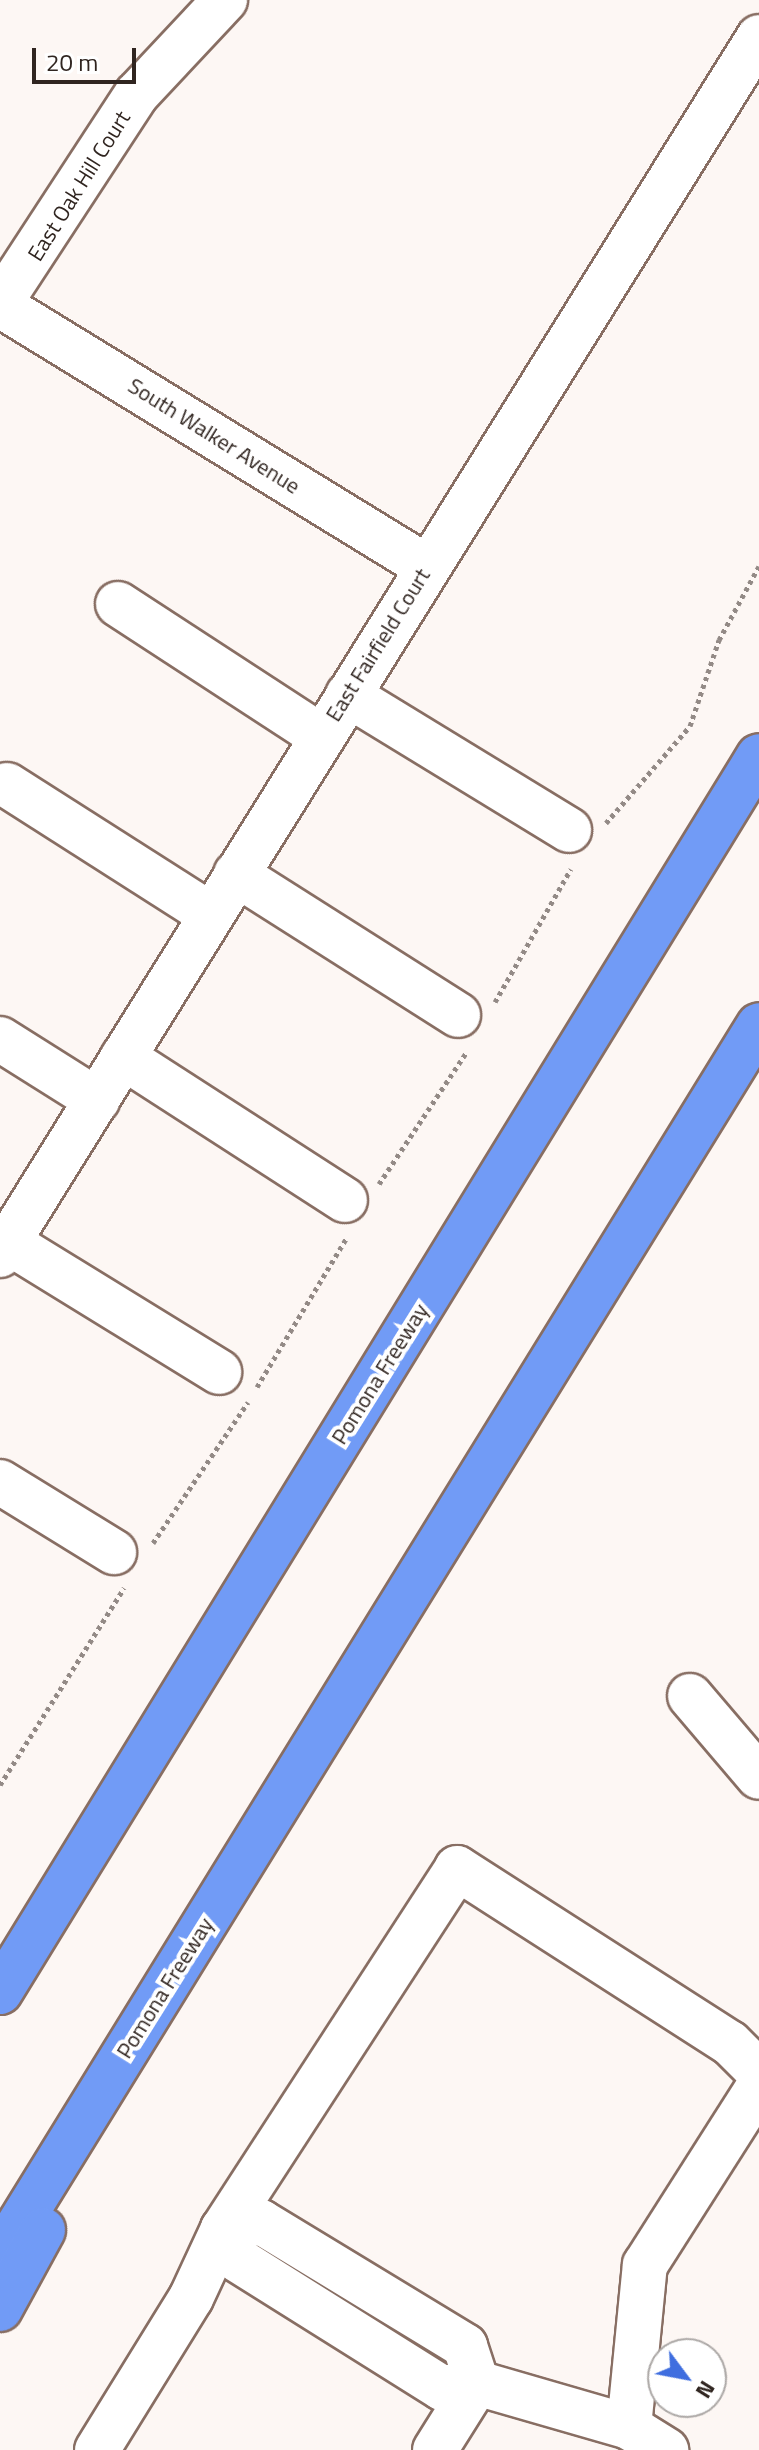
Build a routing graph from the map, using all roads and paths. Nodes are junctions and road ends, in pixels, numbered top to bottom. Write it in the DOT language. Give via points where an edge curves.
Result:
graph roads {
  1 [pos="225,0"];
  2 [pos="759,37"];
  3 [pos="0,304"];
  4 [pos="759,566"];
  5 [pos="427,567"];
  6 [pos="118,604"];
  7 [pos="348,695"];
  8 [pos="322,737"];
  9 [pos="759,756"];
  10 [pos="7,785"];
  11 [pos="582,840"];
  12 [pos="236,874"];
  13 [pos="211,915"];
  14 [pos="473,1024"];
  15 [pos="759,1025"];
  16 [pos="0,1039"];
  17 [pos="123,1057"];
  18 [pos="97,1100"];
  19 [pos="356,1208"];
  20 [pos="4,1248"];
  21 [pos="219,1372"];
  22 [pos="0,1482"];
  23 [pos="129,1563"];
  24 [pos="690,1696"];
  25 [pos="759,1777"];
  26 [pos="0,1785"];
  27 [pos="249,1852"];
  28 [pos="0,1992"];
  29 [pos="759,2072"];
  30 [pos="759,2086"];
  31 [pos="223,2229"];
  32 [pos="0,2255"];
  33 [pos="0,2309"];
  34 [pos="477,2383"];
  35 [pos="629,2427"];
  36 [pos="97,2450"];
  37 [pos="435,2450"];
  38 [pos="666,2450"];
  1 -- 3 [label="street, East Oak Hill Court" via="137,94"];
  2 -- 5 [label="street, East Fairfield Court"];
  3 -- 5 [label="street, South Walker Avenue"];
  4 -- 11 [label="path" via="719,640 690,726"];
  5 -- 7 [label="street, East Fairfield Court"];
  6 -- 8 [label="street"];
  7 -- 8 [label="street, East Fairfield Court"];
  7 -- 11 [label="street"];
  8 -- 12 [label="street, East Fairfield Court"];
  9 -- 28 [label="highway, Pomona Freeway"];
  10 -- 13 [label="street"];
  11 -- 14 [label="path"];
  12 -- 13 [label="street, East Fairfield Court"];
  12 -- 14 [label="street"];
  13 -- 17 [label="street, East Fairfield Court"];
  14 -- 19 [label="path"];
  15 -- 27 [label="highway, Pomona Freeway"];
  16 -- 18 [label="street"];
  17 -- 18 [label="street, East Fairfield Court"];
  17 -- 19 [label="street"];
  18 -- 20 [label="street, East Fairfield Court"];
  19 -- 23 [label="path" via="252,1396"];
  20 -- 21 [label="street"];
  22 -- 23 [label="street"];
  23 -- 26 [label="path"];
  24 -- 25 [label="street"];
  27 -- 32 [label="highway, Pomona Freeway"];
  27 -- 33 [label="highway"];
  29 -- 31 [label="street" via="730,2043 457,1868"];
  30 -- 35 [label="street" via="645,2265"];
  31 -- 34 [label="street" via="261,2222 438,2329 465,2346"];
  31 -- 36 [label="street" via="191,2298"];
  34 -- 35 [label="street"];
  34 -- 37 [label="street"];
  35 -- 38 [label="street"];
}
